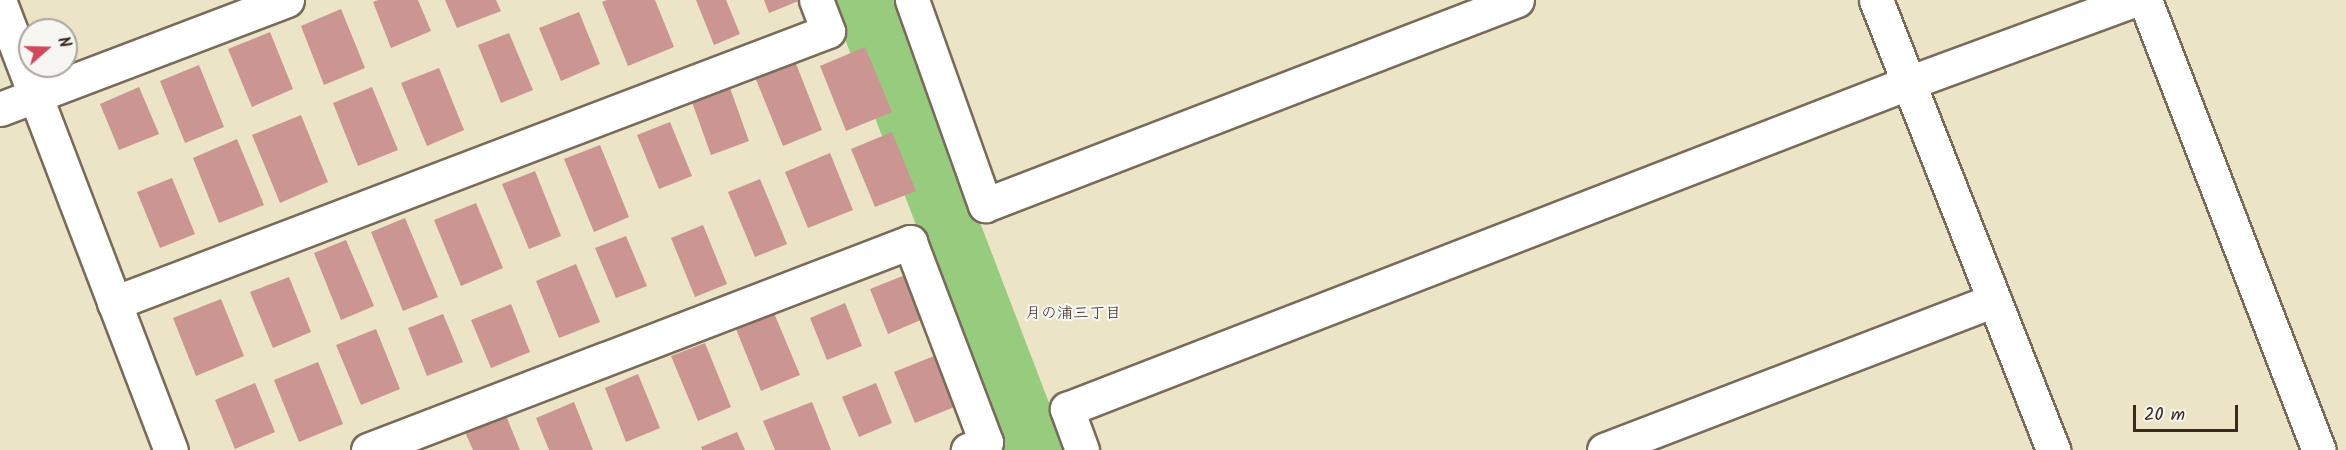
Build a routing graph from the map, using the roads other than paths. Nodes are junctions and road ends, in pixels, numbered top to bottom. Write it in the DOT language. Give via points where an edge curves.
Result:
graph roads {
  1 [pos="287,0"];
  2 [pos="816,0"];
  3 [pos="912,0"];
  4 [pos="1517,0"];
  5 [pos="1876,0"];
  6 [pos="2133,0"];
  7 [pos="2145,0"];
  8 [pos="0,3"];
  9 [pos="1908,83"];
  10 [pos="34,96"];
  11 [pos="0,109"];
  12 [pos="1994,300"];
  13 [pos="114,303"];
  14 [pos="171,450"];
  15 [pos="368,450"];
  16 [pos="968,450"];
  17 [pos="1082,450"];
  18 [pos="1605,450"];
  19 [pos="2053,450"];
  20 [pos="2319,450"];
  1 -- 10 [label="street"];
  2 -- 13 [label="street" via="828,31"];
  3 -- 4 [label="street" via="985,205"];
  5 -- 9 [label="street"];
  6 -- 9 [label="street"];
  7 -- 20 [label="street"];
  8 -- 10 [label="street"];
  9 -- 12 [label="street"];
  9 -- 17 [label="street" via="1067,409"];
  10 -- 11 [label="street"];
  10 -- 13 [label="street"];
  12 -- 18 [label="street"];
  12 -- 19 [label="street"];
  13 -- 14 [label="street"];
  15 -- 16 [label="street" via="910,242 986,442"];
}
